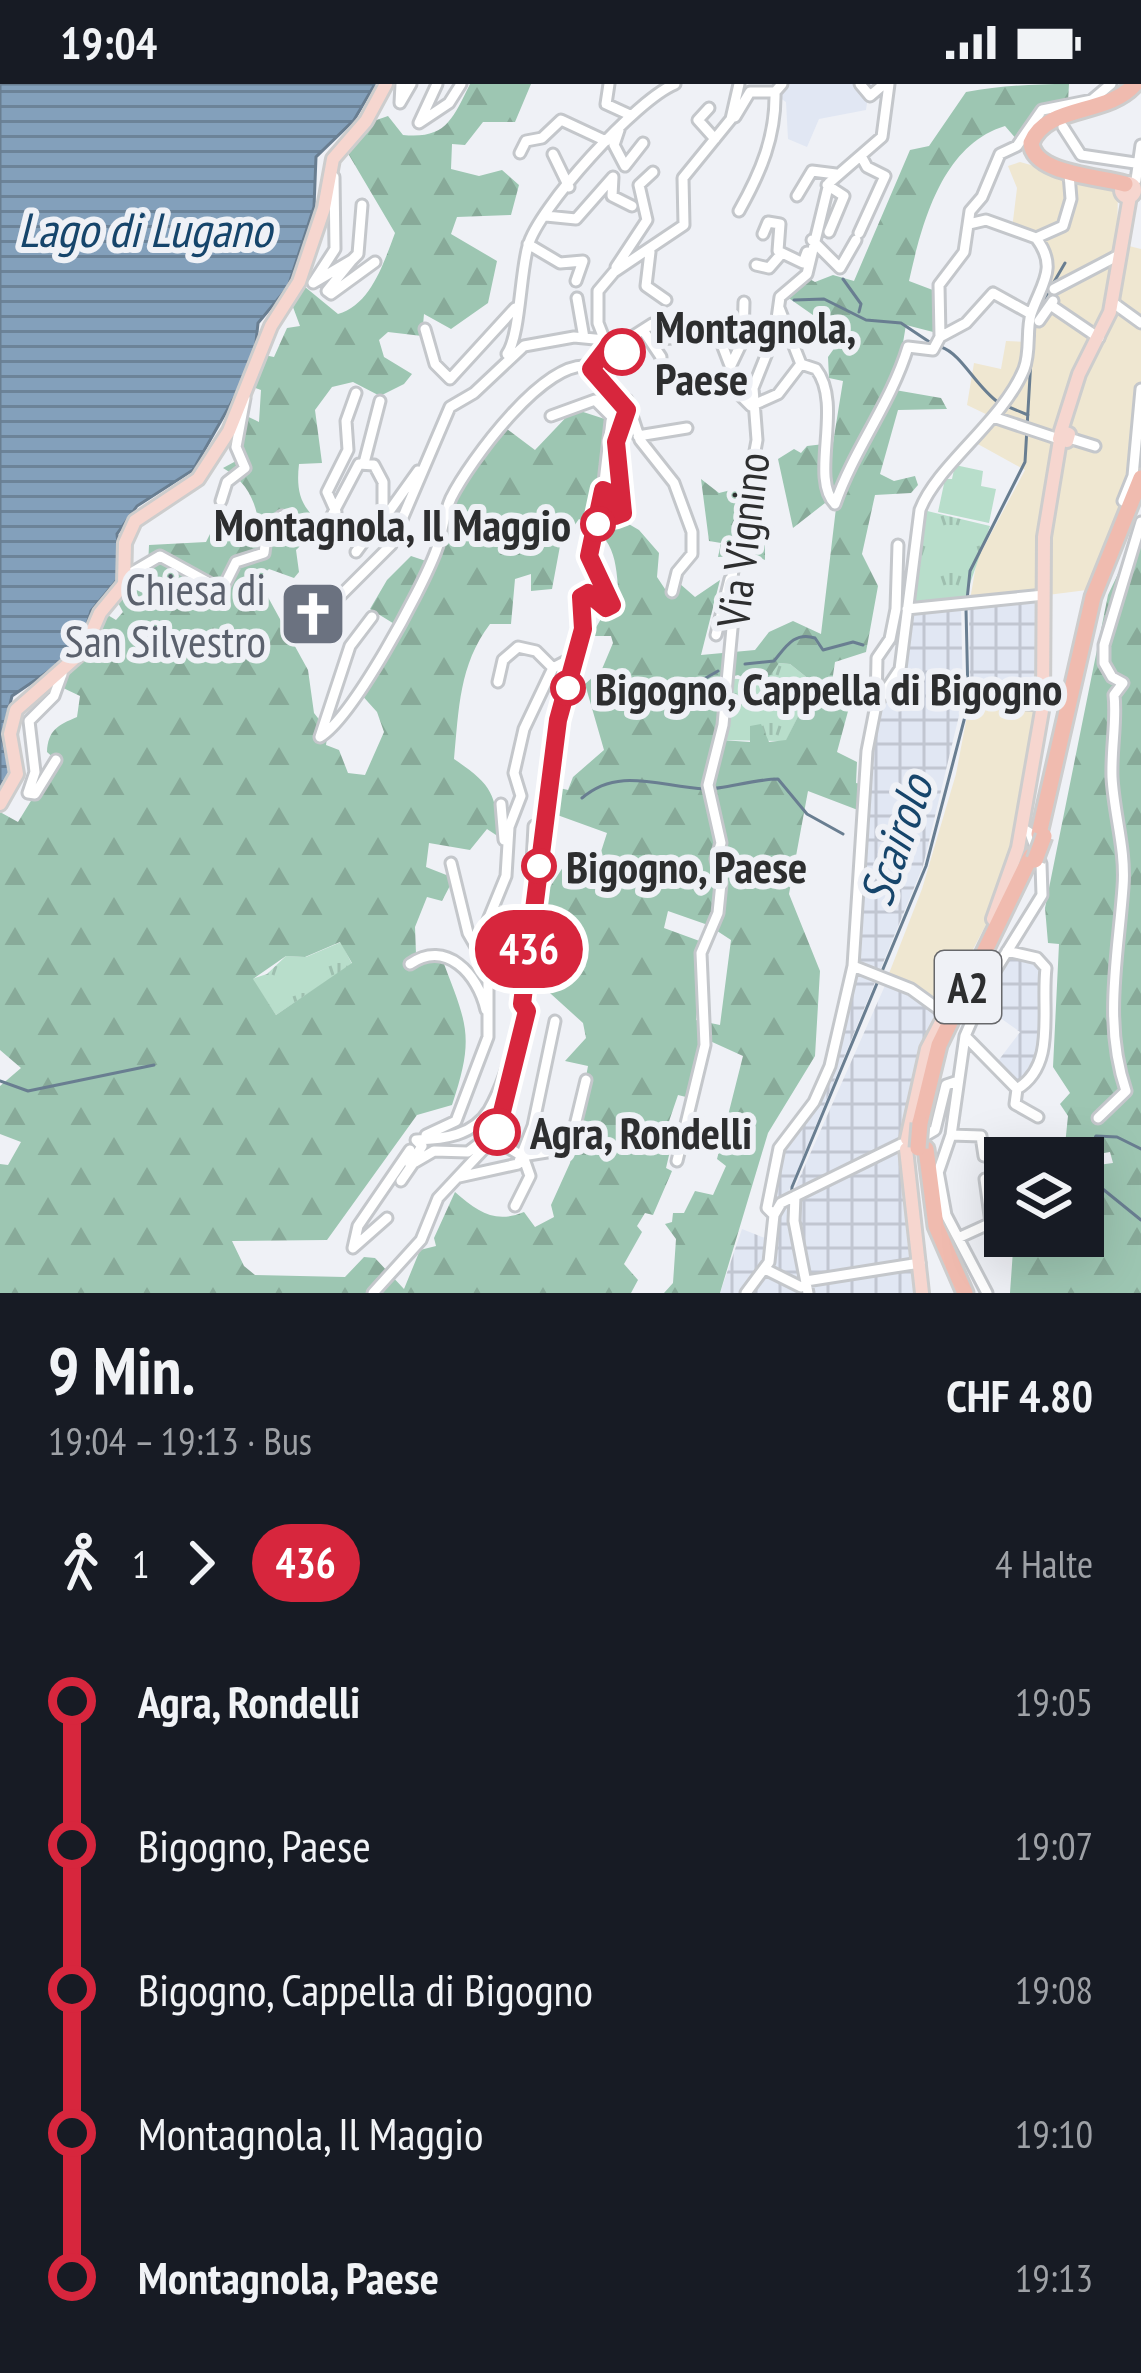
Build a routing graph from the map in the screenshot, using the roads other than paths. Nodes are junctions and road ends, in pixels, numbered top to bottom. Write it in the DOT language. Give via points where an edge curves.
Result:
graph roads {
  1 [pos="386,84"];
  2 [pos="401,84"];
  3 [pos="411,84"];
  4 [pos="437,84"];
  5 [pos="460,84"];
  6 [pos="609,84"];
  7 [pos="675,84"];
  8 [pos="739,84"];
  9 [pos="860,84"];
  10 [pos="887,84"];
  11 [pos="1111,84"];
  12 [pos="1135,84"];
  13 [pos="778,88"];
  14 [pos="1141,91"];
  15 [pos="868,96"];
  16 [pos="709,108"];
  17 [pos="866,110"];
  18 [pos="630,115"];
  19 [pos="731,119"];
  20 [pos="1065,122"];
  21 [pos="620,124"];
  22 [pos="715,139"];
  23 [pos="606,141"];
  24 [pos="643,142"];
  25 [pos="1141,145"];
  26 [pos="339,150"];
  27 [pos="520,153"];
  28 [pos="553,154"];
  29 [pos="861,156"];
  30 [pos="1091,158"];
  31 [pos="1135,163"];
  32 [pos="653,172"];
  33 [pos="836,174"];
  34 [pos="827,185"];
  35 [pos="1131,186"];
  36 [pos="569,187"];
  37 [pos="797,196"];
  38 [pos="362,205"];
  39 [pos="632,206"];
  40 [pos="739,211"];
  41 [pos="546,216"];
  42 [pos="969,224"];
  43 [pos="829,232"];
  44 [pos="763,234"];
  45 [pos="1036,238"];
  46 [pos="528,244"];
  47 [pos="811,244"];
  48 [pos="651,250"];
  49 [pos="782,253"];
  50 [pos="1119,255"];
  51 [pos="352,260"];
  52 [pos="375,262"];
  53 [pos="756,265"];
  54 [pos="614,272"];
  55 [pos="576,281"];
  56 [pos="1051,287"];
  57 [pos="577,298"];
  58 [pos="670,298"];
  59 [pos="744,302"];
  60 [pos="1112,302"];
  61 [pos="1052,306"];
  62 [pos="515,308"];
  63 [pos="779,310"];
  64 [pos="1035,317"];
  65 [pos="1141,323"];
  66 [pos="425,329"];
  67 [pos="641,331"];
  68 [pos="516,332"];
  69 [pos="940,337"];
  70 [pos="584,338"];
  71 [pos="1099,338"];
  72 [pos="645,344"];
  73 [pos="606,345"];
  74 [pos="513,354"];
  75 [pos="801,364"];
  76 [pos="731,365"];
  77 [pos="591,367"];
  78 [pos="497,368"];
  79 [pos="660,381"];
  80 [pos="1141,389"];
  81 [pos="356,393"];
  82 [pos="619,395"];
  83 [pos="245,398"];
  84 [pos="380,400"];
  85 [pos="751,406"];
  86 [pos="551,416"];
  87 [pos="993,416"];
  88 [pos="616,423"];
  89 [pos="687,428"];
  90 [pos="638,436"];
  91 [pos="1062,436"];
  92 [pos="1094,446"];
  93 [pos="364,463"];
  94 [pos="425,464"];
  95 [pos="1141,475"];
  96 [pos="603,490"];
  97 [pos="1141,494"];
  98 [pos="220,501"];
  99 [pos="1123,501"];
  100 [pos="333,515"];
  101 [pos="381,518"];
  102 [pos="1129,523"];
  103 [pos="898,545"];
  104 [pos="327,546"];
  105 [pos="356,552"];
  106 [pos="733,568"];
  107 [pos="126,577"];
  108 [pos="672,592"];
  109 [pos="1044,595"];
  110 [pos="911,608"];
  111 [pos="896,609"];
  112 [pos="307,611"];
  113 [pos="372,617"];
  114 [pos="716,635"];
  115 [pos="577,656"];
  116 [pos="553,668"];
  117 [pos="62,674"];
  118 [pos="498,682"];
  119 [pos="970,700"];
  120 [pos="876,705"];
  121 [pos="1043,705"];
  122 [pos="56,760"];
  123 [pos="0,804"];
  124 [pos="500,804"];
  125 [pos="534,826"];
  126 [pos="1030,839"];
  127 [pos="506,845"];
  128 [pos="451,863"];
  129 [pos="540,865"];
  130 [pos="1007,951"];
  131 [pos="488,954"];
  132 [pos="410,964"];
  133 [pos="854,966"];
  134 [pos="522,1004"];
  135 [pos="944,1012"];
  136 [pos="555,1021"];
  137 [pos="490,1027"];
  138 [pos="965,1036"];
  139 [pos="586,1079"];
  140 [pos="955,1086"];
  141 [pos="1017,1089"];
  142 [pos="1038,1118"];
  143 [pos="1098,1118"];
  144 [pos="951,1136"];
  145 [pos="495,1137"];
  146 [pos="416,1140"];
  147 [pos="912,1145"];
  148 [pos="984,1155"];
  149 [pos="523,1156"];
  150 [pos="677,1161"];
  151 [pos="938,1173"];
  152 [pos="459,1177"];
  153 [pos="790,1198"];
  154 [pos="515,1206"];
  155 [pos="774,1215"];
  156 [pos="387,1218"];
  157 [pos="984,1225"];
  158 [pos="958,1238"];
  159 [pos="920,1263"];
  160 [pos="765,1269"];
  161 [pos="805,1287"];
  162 [pos="373,1293"];
  163 [pos="746,1293"];
  164 [pos="922,1293"];
  165 [pos="954,1293"];
  166 [pos="965,1293"];
  167 [pos="987,1293"];
  1 -- 26 [label="main road"];
  2 -- 3 [label="street" via="400,103"];
  4 -- 5 [label="street" via="419,123 449,103"];
  6 -- 18 [label="street" via="606,104"];
  7 -- 18 [label="street"];
  8 -- 19 [label="street"];
  9 -- 15 [label="street"];
  10 -- 15 [label="street"];
  10 -- 29 [label="street" via="885,130"];
  11 -- 42 [label="street" via="1092,100 1053,105 1034,117 1017,146 1000,154"];
  12 -- 20 [label="highway" via="1111,104"];
  13 -- 19 [label="street" via="750,92"];
  13 -- 40 [label="street" via="776,124"];
  14 -- 20 [label="highway" via="1112,110"];
  15 -- 17 [label="street"];
  16 -- 22 [label="street" via="698,120"];
  18 -- 21 [label="street"];
  19 -- 22 [label="street"];
  20 -- 30 [label="street" via="1074,150"];
  20 -- 35 [label="highway" via="1035,132 1034,158"];
  21 -- 23 [label="street"];
  21 -- 24 [label="street" via="614,146 625,166"];
  22 -- 48 [label="street" via="683,178 684,225"];
  23 -- 27 [label="street" via="561,120"];
  23 -- 36 [label="street"];
  25 -- 31 [label="street"];
  26 -- 51 [label="street" via="335,249 313,284"];
  26 -- 83 [label="main road" via="299,282 273,322"];
  28 -- 36 [label="street"];
  29 -- 33 [label="street"];
  29 -- 47 [label="street" via="885,176 857,237 838,268"];
  30 -- 31 [label="street"];
  30 -- 45 [label="street" via="1070,170 1063,226"];
  31 -- 35 [label="street"];
  32 -- 54 [label="street" via="639,185 647,220"];
  33 -- 34 [label="street"];
  33 -- 37 [label="street" via="812,171"];
  34 -- 43 [label="street" via="844,196"];
  34 -- 47 [label="street"];
  35 -- 50 [label="main road"];
  36 -- 41 [label="street"];
  38 -- 51 [label="street"];
  39 -- 41 [label="street" via="612,196 614,177 576,219"];
  41 -- 46 [label="street"];
  42 -- 45 [label="street" via="986,220"];
  42 -- 69 [label="street" via="959,260 938,287"];
  44 -- 49 [label="street" via="770,222 782,225"];
  45 -- 56 [label="street"];
  46 -- 55 [label="street" via="560,263 583,261"];
  46 -- 62 [label="street"];
  47 -- 49 [label="street" via="803,262"];
  47 -- 63 [label="street" via="806,277"];
  48 -- 54 [label="street"];
  48 -- 58 [label="street" via="646,286"];
  49 -- 53 [label="street" via="768,268"];
  50 -- 56 [label="street"];
  50 -- 60 [label="main road"];
  51 -- 52 [label="street" via="327,294"];
  54 -- 73 [label="street" via="596,298"];
  56 -- 61 [label="street"];
  56 -- 64 [label="street"];
  57 -- 70 [label="street"];
  59 -- 76 [label="street" via="743,340"];
  60 -- 65 [label="street"];
  60 -- 71 [label="main road"];
  61 -- 64 [label="street"];
  61 -- 71 [label="street"];
  62 -- 66 [label="street" via="450,379 435,364"];
  62 -- 68 [label="street"];
  63 -- 75 [label="street"];
  63 -- 85 [label="street"];
  64 -- 69 [label="street" via="993,293"];
  64 -- 87 [label="street" via="1025,367"];
  67 -- 72 [label="street"];
  67 -- 73 [label="street" via="627,340 628,351"];
  67 -- 76 [label="street" via="653,324 662,340 716,333"];
  67 -- 79 [label="street" via="661,357"];
  68 -- 74 [label="street"];
  68 -- 78 [label="street"];
  69 -- 75 [label="street" via="933,350 908,347 898,383 835,504 826,488 829,389 816,368"];
  70 -- 73 [label="street"];
  70 -- 74 [label="street" via="530,344"];
  71 -- 91 [label="main road"];
  73 -- 77 [label="street"];
  74 -- 78 [label="street"];
  75 -- 85 [label="street" via="778,394"];
  76 -- 85 [label="street"];
  77 -- 82 [label="street"];
  77 -- 113 [label="street" via="569,365 542,384 465,473 448,502 436,553 358,695 320,737 350,646"];
  78 -- 94 [label="street" via="447,410"];
  80 -- 99 [label="street"];
  81 -- 100 [label="street" via="346,421 348,450 327,493"];
  82 -- 88 [label="street" via="627,410"];
  82 -- 90 [label="street" via="634,412"];
  83 -- 98 [label="street" via="236,447 245,469 227,482"];
  83 -- 107 [label="main road" via="201,476 133,525"];
  84 -- 93 [label="street"];
  85 -- 106 [label="street, Via Vignino" via="756,444"];
  86 -- 88 [label="street" via="592,400"];
  87 -- 91 [label="street"];
  87 -- 110 [label="street" via="922,504"];
  88 -- 96 [label="street"];
  88 -- 96 [label="street" via="620,517"];
  89 -- 90 [label="street"];
  90 -- 108 [label="street" via="672,479 692,532 692,554"];
  91 -- 92 [label="street"];
  91 -- 109 [label="main road" via="1046,519"];
  93 -- 100 [label="street" via="352,471"];
  93 -- 101 [label="street" via="381,474"];
  94 -- 101 [label="street"];
  94 -- 112 [label="street" via="391,545 327,606"];
  95 -- 102 [label="highway, A2"];
  96 -- 115 [label="street" via="589,556 612,605 582,595"];
  97 -- 102 [label="highway"];
  100 -- 104 [label="street"];
  100 -- 107 [label="street" via="290,535 278,517 264,553 236,562 222,590 160,556"];
  101 -- 105 [label="street"];
  102 -- 126 [label="highway, A2" via="1083,632"];
  102 -- 143 [label="street" via="1103,656 1123,683 1112,724 1125,845 1112,1043 1126,1091"];
  103 -- 111 [label="street"];
  106 -- 114 [label="street"];
  106 -- 150 [label="street, Via Vignino" via="726,701 708,788 721,843 719,905 700,953 705,1045"];
  107 -- 117 [label="main road"];
  109 -- 110 [label="street"];
  109 -- 121 [label="main road"];
  110 -- 111 [label="street"];
  110 -- 120 [label="street" via="898,676"];
  111 -- 120 [label="street"];
  115 -- 116 [label="street"];
  115 -- 129 [label="street" via="558,720"];
  116 -- 118 [label="street" via="518,647 503,660"];
  116 -- 127 [label="street" via="524,729 514,775 521,796"];
  117 -- 122 [label="street" via="29,721 35,772 28,793"];
  117 -- 123 [label="main road" via="14,713 17,774"];
  119 -- 121 [label="street"];
  120 -- 133 [label="street"];
  121 -- 126 [label="main road"];
  124 -- 127 [label="street"];
  125 -- 129 [label="street" via="532,862"];
  126 -- 130 [label="street" via="1042,895"];
  126 -- 135 [label="main road"];
  126 -- 147 [label="highway, A2, bridge" via="939,1045"];
  127 -- 131 [label="street"];
  128 -- 131 [label="street" via="470,939"];
  129 -- 134 [label="street"];
  130 -- 138 [label="street"];
  130 -- 141 [label="street" via="1046,968 1043,1060"];
  131 -- 137 [label="street"];
  132 -- 137 [label="street" via="436,953 462,967 482,994"];
  133 -- 135 [label="street"];
  133 -- 155 [label="street" via="830,1066 771,1168 767,1208"];
  134 -- 145 [label="street" via="527,1011"];
  134 -- 146 [label="street" via="486,1114 454,1136"];
  135 -- 147 [label="main road" via="920,1070"];
  136 -- 149 [label="street"];
  137 -- 146 [label="street" via="456,1121"];
  138 -- 140 [label="street"];
  138 -- 141 [label="street"];
  139 -- 149 [label="street" via="572,1138"];
  140 -- 144 [label="street"];
  140 -- 147 [label="street" via="946,1085 935,1130"];
  140 -- 151 [label="street"];
  141 -- 142 [label="street" via="1014,1109"];
  144 -- 148 [label="street" via="981,1136"];
  144 -- 151 [label="street"];
  145 -- 146 [label="street" via="468,1152 434,1151 406,1170 422,1146"];
  145 -- 149 [label="street"];
  145 -- 152 [label="street"];
  146 -- 156 [label="street" via="358,1226 353,1248"];
  147 -- 153 [label="street"];
  147 -- 159 [label="main road" via="910,1207"];
  147 -- 165 [label="highway, A2" via="928,1230"];
  147 -- 166 [label="highway, A2"];
  149 -- 152 [label="street" via="512,1168"];
  149 -- 154 [label="street" via="530,1177"];
  151 -- 158 [label="street"];
  152 -- 162 [label="street" via="438,1198 421,1240"];
  153 -- 155 [label="street"];
  153 -- 161 [label="street"];
  155 -- 160 [label="street"];
  157 -- 158 [label="street"];
  158 -- 167 [label="street"];
  159 -- 161 [label="street"];
  159 -- 164 [label="main road"];
  160 -- 161 [label="street"];
  160 -- 163 [label="street"];
}
